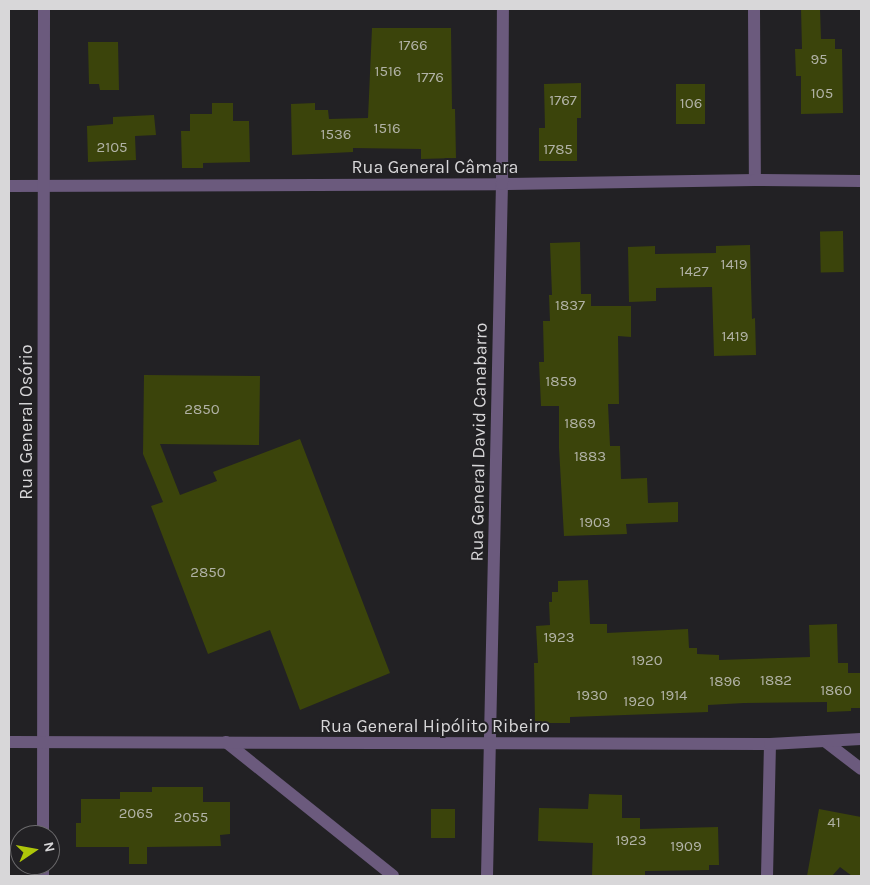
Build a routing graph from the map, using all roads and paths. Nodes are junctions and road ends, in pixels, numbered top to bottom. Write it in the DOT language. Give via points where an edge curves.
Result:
graph roads {
  1 [pos="44,9"];
  2 [pos="503,9"];
  3 [pos="754,9"];
  4 [pos="755,180"];
  5 [pos="861,181"];
  6 [pos="502,184"];
  7 [pos="9,186"];
  8 [pos="43,186"];
  9 [pos="861,739"];
  10 [pos="9,742"];
  11 [pos="44,742"];
  12 [pos="226,742"];
  13 [pos="826,742"];
  14 [pos="491,744"];
  15 [pos="770,744"];
  16 [pos="861,769"];
  17 [pos="43,825"];
  18 [pos="393,876"];
  19 [pos="488,876"];
  20 [pos="767,876"];
  1 -- 8 [label="street, Rua General Osório"];
  2 -- 6 [label="street, Rua General David Canabarro"];
  3 -- 4 [label="street"];
  4 -- 5 [label="street, Rua General Câmara"];
  4 -- 6 [label="street, Rua General Câmara"];
  6 -- 8 [label="street, Rua General Câmara"];
  6 -- 14 [label="street, Rua General David Canabarro"];
  7 -- 8 [label="street, Rua General Câmara"];
  8 -- 11 [label="street, Rua General Osório"];
  9 -- 13 [label="street, Rua General Hipólito Ribeiro"];
  10 -- 11 [label="street, Rua General Hipólito Ribeiro"];
  11 -- 12 [label="street, Rua General Hipólito Ribeiro"];
  11 -- 17 [label="street, Rua General Osório"];
  12 -- 14 [label="street, Rua General Hipólito Ribeiro"];
  12 -- 18 [label="street"];
  13 -- 15 [label="street, Rua General Hipólito Ribeiro"];
  13 -- 16 [label="street"];
  14 -- 15 [label="street, Rua General Hipólito Ribeiro"];
  14 -- 19 [label="street, Rua General David Canabarro"];
  15 -- 20 [label="street"];
}
